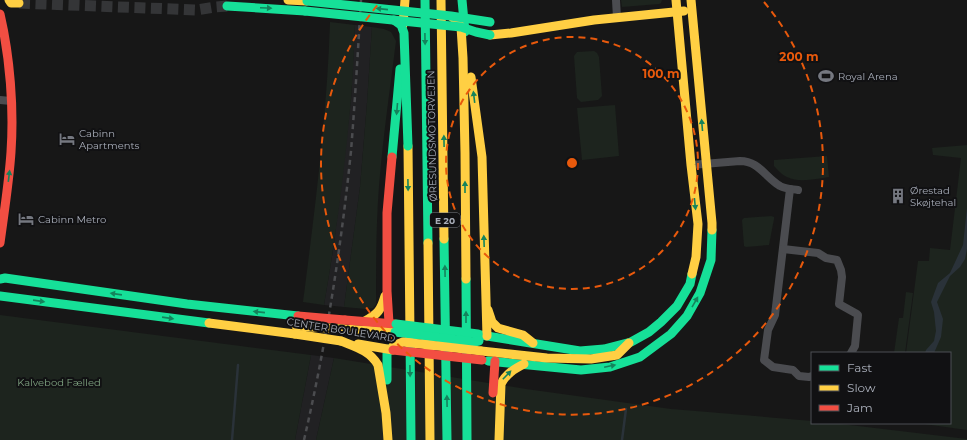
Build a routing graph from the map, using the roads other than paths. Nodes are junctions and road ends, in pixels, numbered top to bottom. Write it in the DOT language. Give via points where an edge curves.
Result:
graph roads {
  1 [pos="9,0"];
  2 [pos="288,0"];
  3 [pos="405,0"];
  4 [pos="425,0"];
  5 [pos="442,0"];
  6 [pos="462,0"];
  7 [pos="616,0"];
  8 [pos="676,0"];
  9 [pos="690,0"];
  10 [pos="18,3"];
  11 [pos="227,6"];
  12 [pos="691,10"];
  13 [pos="677,11"];
  14 [pos="0,14"];
  15 [pos="451,16"];
  16 [pos="617,18"];
  17 [pos="394,20"];
  18 [pos="461,27"];
  19 [pos="538,29"];
  20 [pos="0,100"];
  21 [pos="11,101"];
  22 [pos="706,164"];
  23 [pos="691,165"];
  24 [pos="0,242"];
  25 [pos="783,249"];
  26 [pos="0,279"];
  27 [pos="486,288"];
  28 [pos="387,291"];
  29 [pos="0,296"];
  30 [pos="365,321"];
  31 [pos="661,322"];
  32 [pos="344,324"];
  33 [pos="296,325"];
  34 [pos="392,328"];
  35 [pos="671,334"];
  36 [pos="481,337"];
  37 [pos="341,341"];
  38 [pos="631,342"];
  39 [pos="533,343"];
  40 [pos="392,348"];
  41 [pos="852,352"];
  42 [pos="495,356"];
  43 [pos="524,364"];
  44 [pos="811,376"];
  45 [pos="386,413"];
  46 [pos="388,440"];
  47 [pos="411,440"];
  48 [pos="430,440"];
  49 [pos="448,440"];
  50 [pos="467,440"];
  51 [pos="491,440"];
  52 [pos="499,440"];
  1 -- 10 [label="main road"];
  15 -- 2 [label="main road, one-way, bridge"];
  3 -- 28 [label="main road, one-way" via="387,213"];
  4 -- 48 [label="main road, ØRESUNDSMOTORVEJEN / E 20, one-way"];
  49 -- 5 [label="main road, ØRESUNDSMOTORVEJEN / E 20, one-way"];
  27 -- 6 [label="main road, one-way" via="482,157"];
  7 -- 16 [label="street"];
  8 -- 13 [label="main road, CENTER BOULEVARD"];
  9 -- 12 [label="main road, CENTER BOULEVARD"];
  11 -- 17 [label="main road, one-way, bridge"];
  12 -- 13 [label="main road"];
  22 -- 12 [label="main road, CENTER BOULEVARD, one-way"];
  13 -- 16 [label="main road"];
  13 -- 23 [label="main road, CENTER BOULEVARD"];
  14 -- 21 [label="main road"];
  15 -- 18 [label="main road, bridge"];
  15 -- 19 [label="main road, bridge" via="490,22 508,28"];
  16 -- 19 [label="main road"];
  17 -- 18 [label="main road, bridge"];
  17 -- 47 [label="main road, one-way, bridge" via="401,25 404,33 408,146"];
  18 -- 19 [label="main road, bridge" via="490,35"];
  50 -- 18 [label="main road, one-way"];
  20 -- 21 [label="street"];
  24 -- 21 [label="main road, one-way" via="11,158"];
  22 -- 23 [label="street"];
  22 -- 25 [label="street" via="748,162 758,166 780,186 794,190"];
  35 -- 22 [label="main road, CENTER BOULEVARD, one-way" via="687,316 700,293 711,260 712,223"];
  23 -- 31 [label="main road, CENTER BOULEVARD, one-way" via="698,224 696,257 690,284 677,306"];
  25 -- 41 [label="street" via="818,253 836,260 842,277 839,304 858,315 855,346"];
  25 -- 44 [label="street" via="775,315 768,330 764,360 773,367 793,370 799,376"];
  33 -- 26 [label="main road, CENTER BOULEVARD, one-way" via="188,304"];
  27 -- 36 [label="main road"];
  27 -- 39 [label="main road" via="492,322 498,328 523,335"];
  28 -- 30 [label="main road" via="381,310 376,316"];
  28 -- 34 [label="main road"];
  29 -- 33 [label="main road, CENTER BOULEVARD, one-way" via="244,327"];
  30 -- 32 [label="main road, CENTER BOULEVARD"];
  30 -- 34 [label="main road, CENTER BOULEVARD"];
  31 -- 35 [label="street"];
  31 -- 38 [label="main road, CENTER BOULEVARD"];
  32 -- 33 [label="main road, CENTER BOULEVARD, bridge"];
  32 -- 34 [label="main road"];
  33 -- 37 [label="main road, CENTER BOULEVARD, bridge"];
  34 -- 36 [label="main road, CENTER BOULEVARD, bridge"];
  34 -- 40 [label="main road"];
  43 -- 35 [label="main road, CENTER BOULEVARD, one-way" via="581,370 610,367 640,357"];
  36 -- 39 [label="main road, CENTER BOULEVARD"];
  36 -- 42 [label="main road" via="491,343"];
  37 -- 40 [label="main road, CENTER BOULEVARD"];
  37 -- 45 [label="main road" via="375,358"];
  38 -- 39 [label="main road, CENTER BOULEVARD" via="604,349 580,351"];
  38 -- 42 [label="main road" via="617,355 591,359"];
  40 -- 42 [label="main road, CENTER BOULEVARD, bridge"];
  40 -- 45 [label="main road" via="388,354"];
  42 -- 43 [label="main road, CENTER BOULEVARD"];
  42 -- 51 [label="main road"];
  52 -- 43 [label="main road, one-way" via="501,384 512,370"];
  45 -- 46 [label="main road"];
}
